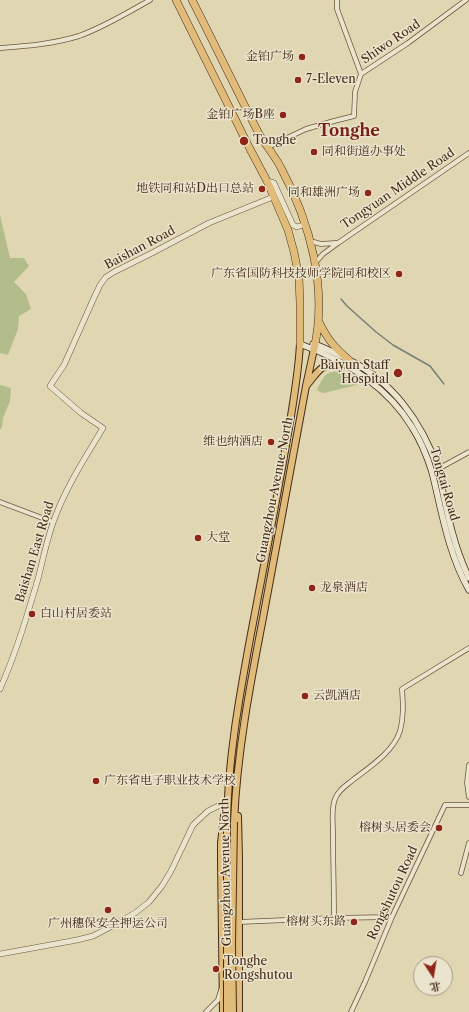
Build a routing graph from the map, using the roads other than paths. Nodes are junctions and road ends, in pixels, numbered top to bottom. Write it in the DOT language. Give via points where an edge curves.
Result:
graph roads {
  1 [pos="150,0"];
  2 [pos="176,0"];
  3 [pos="192,0"];
  4 [pos="337,0"];
  5 [pos="466,0"];
  6 [pos="0,48"];
  7 [pos="361,74"];
  8 [pos="268,147"];
  9 [pos="469,153"];
  10 [pos="267,181"];
  11 [pos="273,197"];
  12 [pos="306,224"];
  13 [pos="310,241"];
  14 [pos="338,243"];
  15 [pos="315,264"];
  16 [pos="318,322"];
  17 [pos="300,344"];
  18 [pos="314,347"];
  19 [pos="346,362"];
  20 [pos="306,386"];
  21 [pos="103,428"];
  22 [pos="287,443"];
  23 [pos="295,444"];
  24 [pos="469,452"];
  25 [pos="438,469"];
  26 [pos="432,472"];
  27 [pos="0,502"];
  28 [pos="53,522"];
  29 [pos="469,578"];
  30 [pos="469,590"];
  31 [pos="469,648"];
  32 [pos="0,689"];
  33 [pos="469,765"];
  34 [pos="469,797"];
  35 [pos="228,800"];
  36 [pos="235,800"];
  37 [pos="469,805"];
  38 [pos="469,843"];
  39 [pos="461,873"];
  40 [pos="392,917"];
  41 [pos="334,918"];
  42 [pos="239,922"];
  43 [pos="0,954"];
  44 [pos="223,984"];
  45 [pos="239,984"];
  46 [pos="206,1012"];
  47 [pos="223,1012"];
  48 [pos="227,1012"];
  49 [pos="233,1012"];
  50 [pos="239,1012"];
  51 [pos="351,1012"];
  1 -- 6 [label="street" via="78,36"];
  2 -- 10 [label="highway, Guangzhou Avenue North"];
  3 -- 8 [label="highway, Guangzhou Avenue North" via="257,131"];
  4 -- 7 [label="street" via="337,9"];
  5 -- 7 [label="street, Shiwo Road"];
  7 -- 8 [label="street, Shiwo Road" via="355,92 354,116 306,129"];
  8 -- 12 [label="highway, Guangzhou Avenue North" via="287,179"];
  9 -- 14 [label="street, Tongyuan Middle Road"];
  10 -- 11 [label="highway, Guangzhou Avenue North"];
  10 -- 12 [label="street" via="274,183 293,225 297,227"];
  11 -- 17 [label="highway, Guangzhou Avenue North" via="288,230 296,260 300,291"];
  11 -- 21 [label="street, Baishan Road" via="209,223 114,272 100,285 64,365 50,386"];
  12 -- 13 [label="highway, Guangzhou Avenue North"];
  13 -- 14 [label="street" via="321,244"];
  13 -- 15 [label="highway, Guangzhou Avenue North"];
  14 -- 15 [label="street, Tongyuan Middle Road"];
  15 -- 16 [label="highway, Guangzhou Avenue North" via="319,296"];
  16 -- 18 [label="highway, Guangzhou Avenue North"];
  16 -- 19 [label="highway"];
  17 -- 18 [label="main road, Tongtai Road"];
  17 -- 22 [label="main road, Guangzhou Avenue North"];
  18 -- 19 [label="main road, Tongtai Road"];
  18 -- 20 [label="main road, Guangzhou Avenue North"];
  19 -- 20 [label="main road" via="322,367"];
  19 -- 25 [label="main road, Tongtai Road" via="360,366 383,383 406,407 428,443"];
  19 -- 26 [label="main road, Tongtai Road" via="387,396 410,423"];
  20 -- 23 [label="main road, Guangzhou Avenue North"];
  21 -- 28 [label="street, Baishan East Road" via="71,482"];
  22 -- 23 [label="main road"];
  22 -- 35 [label="main road, Guangzhou Avenue North" via="244,669 232,750"];
  23 -- 36 [label="main road, Guangzhou Avenue North" via="247,710"];
  24 -- 25 [label="street"];
  25 -- 26 [label="street"];
  25 -- 29 [label="main road, Tongtai Road" via="454,541"];
  26 -- 30 [label="main road, Tongtai Road" via="451,552"];
  27 -- 28 [label="street"];
  28 -- 32 [label="street, Baishan East Road" via="23,627"];
  31 -- 41 [label="street" via="402,689 403,716 397,738 384,755 336,797 333,834"];
  33 -- 34 [label="street"];
  35 -- 43 [label="street" via="208,811 193,825 162,886 149,902 135,913 93,936"];
  35 -- 44 [label="main road, Guangzhou Avenue North" via="221,843"];
  35 -- 48 [label="main road, Guangzhou Avenue North, bridge"];
  36 -- 42 [label="main road, Guangzhou Avenue North" via="239,832"];
  36 -- 49 [label="main road, Guangzhou Avenue North, bridge"];
  37 -- 40 [label="street, Rongshutou Road" via="445,805"];
  38 -- 39 [label="street"];
  40 -- 41 [label="street"];
  40 -- 51 [label="street, Rongshutou Road"];
  41 -- 42 [label="street"];
  42 -- 45 [label="main road, Guangzhou Avenue North"];
  44 -- 45 [label="main road"];
  44 -- 46 [label="street" via="218,1000"];
  44 -- 47 [label="main road, Guangzhou Avenue North"];
  45 -- 50 [label="main road, Guangzhou Avenue North"];
}
